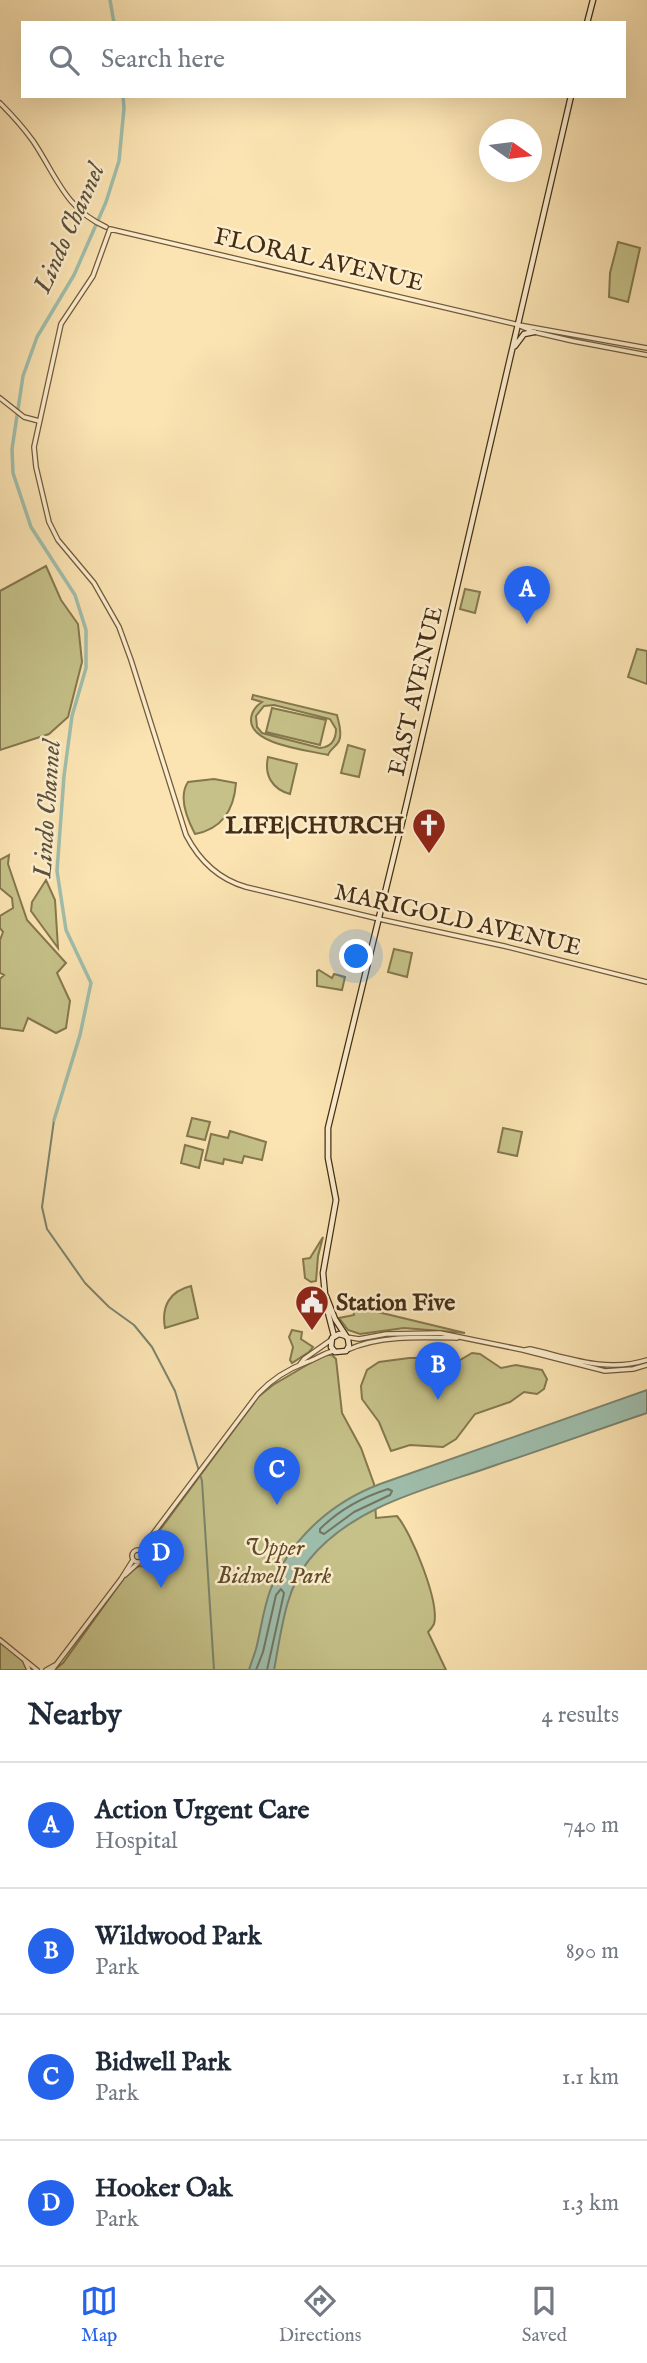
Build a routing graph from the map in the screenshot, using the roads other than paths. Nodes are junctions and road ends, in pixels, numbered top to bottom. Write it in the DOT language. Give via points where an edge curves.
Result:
graph roads {
  1 [pos="593,0"];
  2 [pos="588,21"];
  3 [pos="571,98"];
  4 [pos="0,103"];
  5 [pos="108,228"];
  6 [pos="519,325"];
  7 [pos="534,332"];
  8 [pos="647,348"];
  9 [pos="513,350"];
  10 [pos="647,355"];
  11 [pos="1,399"];
  12 [pos="39,421"];
  13 [pos="379,919"];
  14 [pos="647,982"];
  15 [pos="326,1296"];
  16 [pos="346,1336"];
  17 [pos="332,1338"];
  18 [pos="464,1338"];
  19 [pos="334,1351"];
  20 [pos="346,1351"];
  21 [pos="647,1362"];
  22 [pos="300,1364"];
  23 [pos="157,1530"];
  24 [pos="140,1551"];
  25 [pos="144,1555"];
  26 [pos="133,1560"];
  27 [pos="138,1563"];
  28 [pos="121,1579"];
  29 [pos="0,1640"];
  30 [pos="22,1656"];
  31 [pos="62,1659"];
  32 [pos="29,1670"];
  33 [pos="37,1670"];
  34 [pos="46,1670"];
  35 [pos="52,1670"];
  1 -- 2 [label="main road"];
  3 -- 6 [label="main road, EAST AVENUE"];
  4 -- 5 [label="street, FLORAL AVENUE" via="33,141 72,205"];
  5 -- 6 [label="street, FLORAL AVENUE"];
  5 -- 12 [label="street" via="93,276 61,324"];
  6 -- 7 [label="street, FLORAL AVENUE"];
  6 -- 8 [label="street, FLORAL AVENUE"];
  6 -- 9 [label="main road, EAST AVENUE"];
  7 -- 9 [label="main road" via="524,334"];
  7 -- 10 [label="street, FLORAL AVENUE"];
  9 -- 13 [label="main road, EAST AVENUE"];
  11 -- 12 [label="street" via="24,417"];
  12 -- 13 [label="street, MARIGOLD AVENUE" via="35,457 49,522 94,583 119,627 181,822 198,855 214,872 235,884"];
  13 -- 14 [label="street, MARIGOLD AVENUE"];
  13 -- 15 [label="main road, EAST AVENUE" via="328,1128 336,1200 324,1265"];
  15 -- 16 [label="main road, EAST AVENUE"];
  15 -- 17 [label="main road, EAST AVENUE"];
  16 -- 17 [label="main road"];
  16 -- 18 [label="street" via="440,1333"];
  16 -- 20 [label="main road"];
  17 -- 19 [label="main road"];
  17 -- 22 [label="street"];
  18 -- 20 [label="street" via="380,1341"];
  18 -- 21 [label="street" via="605,1371 633,1369"];
  19 -- 20 [label="main road"];
  19 -- 22 [label="street"];
  22 -- 23 [label="street" via="258,1394"];
  23 -- 24 [label="street"];
  23 -- 25 [label="street"];
  24 -- 25 [label="street"];
  24 -- 26 [label="street" via="133,1552"];
  25 -- 27 [label="street"];
  26 -- 27 [label="street"];
  26 -- 28 [label="street"];
  27 -- 28 [label="street"];
  28 -- 31 [label="street"];
  29 -- 30 [label="street"];
  30 -- 32 [label="street"];
  30 -- 33 [label="street"];
  31 -- 34 [label="street"];
  31 -- 35 [label="street"];
}
